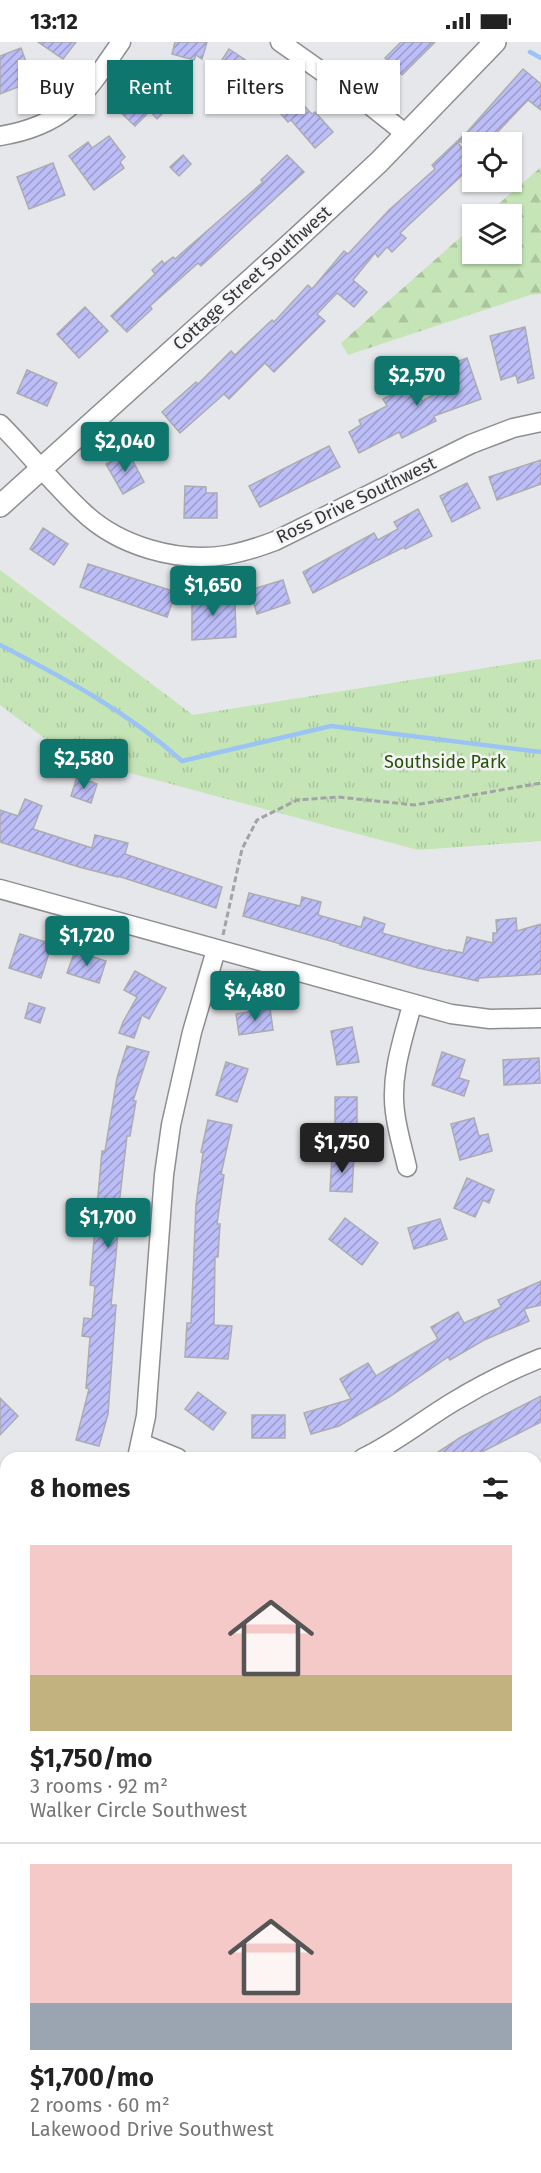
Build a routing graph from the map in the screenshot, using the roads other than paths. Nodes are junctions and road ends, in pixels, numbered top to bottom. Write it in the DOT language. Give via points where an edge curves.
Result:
graph roads {
  1 [pos="121,42"];
  2 [pos="280,42"];
  3 [pos="495,42"];
  4 [pos="406,134"];
  5 [pos="0,136"];
  6 [pos="541,422"];
  7 [pos="0,424"];
  8 [pos="42,468"];
  9 [pos="0,506"];
  10 [pos="0,889"];
  11 [pos="218,951"];
  12 [pos="412,1005"];
  13 [pos="541,1018"];
  14 [pos="406,1167"];
  15 [pos="541,1358"];
  16 [pos="139,1450"];
  17 [pos="376,1452"];
  1 -- 5 [label="street" via="73,106 40,126"];
  2 -- 4 [label="street"];
  3 -- 4 [label="street, Cottage Street Southwest"];
  4 -- 8 [label="street, Cottage Street Southwest" via="295,240"];
  6 -- 8 [label="street, Ross Drive Southwest" via="471,444 275,541 225,555 171,554 120,538 82,512"];
  7 -- 8 [label="street, Ross Drive Southwest"];
  8 -- 9 [label="street, Cottage Street Southwest"];
  10 -- 11 [label="street"];
  11 -- 12 [label="street"];
  11 -- 16 [label="street" via="192,1032 171,1125 146,1416"];
  12 -- 13 [label="street" via="490,1019"];
  12 -- 14 [label="street" via="394,1084 394,1111"];
  15 -- 17 [label="street" via="482,1386"];
}
